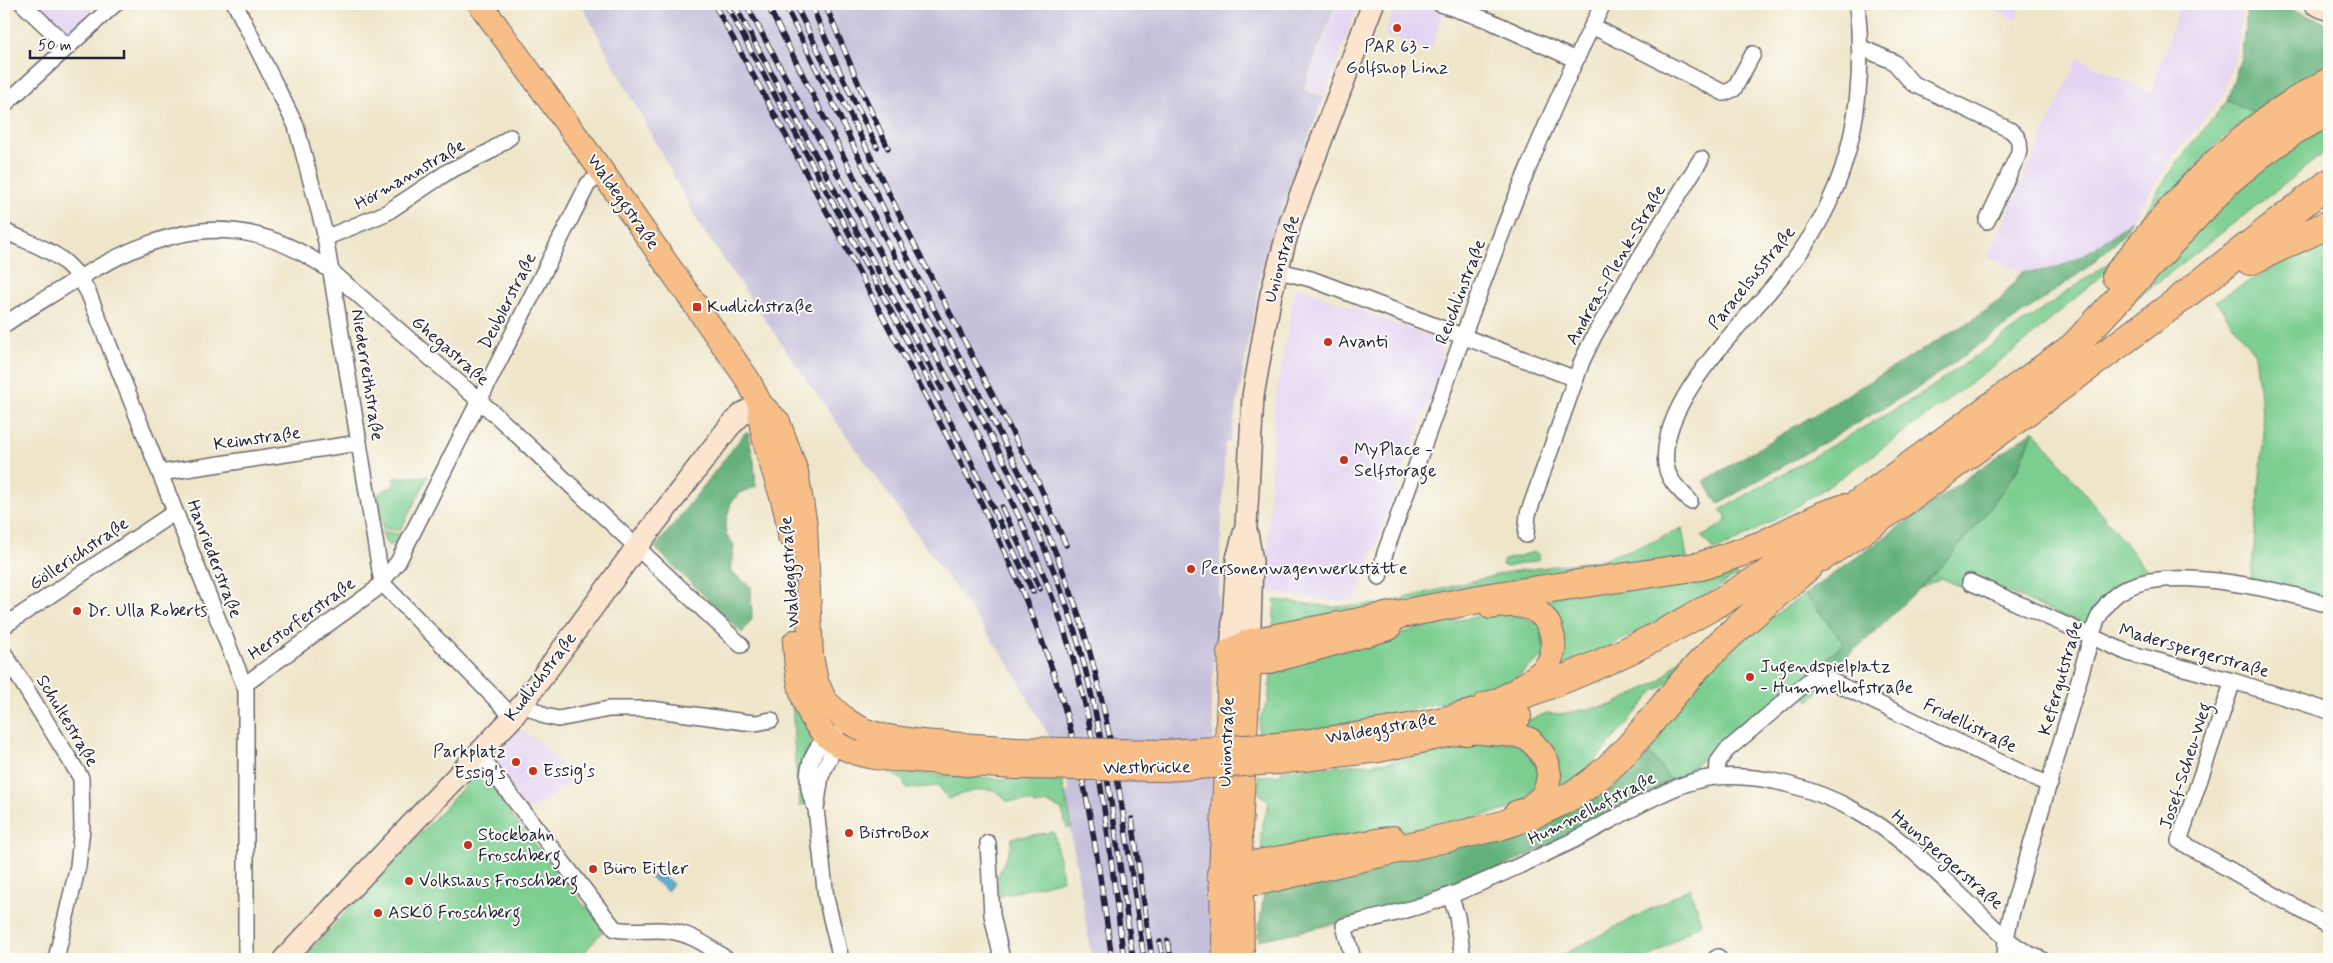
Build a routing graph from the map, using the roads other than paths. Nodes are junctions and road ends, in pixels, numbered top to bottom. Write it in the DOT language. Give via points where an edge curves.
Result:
graph roads {
  1 [pos="23,4"];
  2 [pos="115,4"];
  3 [pos="235,4"];
  4 [pos="480,4"];
  5 [pos="1373,4"];
  6 [pos="1440,4"];
  7 [pos="1604,4"];
  8 [pos="1856,4"];
  9 [pos="2315,4"];
  10 [pos="2329,10"];
  11 [pos="1592,26"];
  12 [pos="68,47"];
  13 [pos="1860,47"];
  14 [pos="1753,54"];
  15 [pos="1576,60"];
  16 [pos="2327,83"];
  17 [pos="4,105"];
  18 [pos="2329,112"];
  19 [pos="510,137"];
  20 [pos="1701,159"];
  21 [pos="2329,166"];
  22 [pos="603,173"];
  23 [pos="2329,183"];
  24 [pos="1987,222"];
  25 [pos="2329,224"];
  26 [pos="4,231"];
  27 [pos="325,238"];
  28 [pos="331,270"];
  29 [pos="1276,270"];
  30 [pos="80,277"];
  31 [pos="2171,306"];
  32 [pos="4,325"];
  33 [pos="1464,336"];
  34 [pos="2050,364"];
  35 [pos="1576,379"];
  36 [pos="479,401"];
  37 [pos="760,404"];
  38 [pos="359,443"];
  39 [pos="160,473"];
  40 [pos="1690,501"];
  41 [pos="1856,505"];
  42 [pos="175,512"];
  43 [pos="1526,535"];
  44 [pos="636,548"];
  45 [pos="1809,566"];
  46 [pos="1379,577"];
  47 [pos="382,582"];
  48 [pos="1970,582"];
  49 [pos="2329,605"];
  50 [pos="4,626"];
  51 [pos="2092,638"];
  52 [pos="741,645"];
  53 [pos="4,653"];
  54 [pos="1243,653"];
  55 [pos="2233,681"];
  56 [pos="244,685"];
  57 [pos="1484,707"];
  58 [pos="831,708"];
  59 [pos="518,710"];
  60 [pos="2329,711"];
  61 [pos="771,720"];
  62 [pos="1466,731"];
  63 [pos="873,733"];
  64 [pos="833,739"];
  65 [pos="1277,754"];
  66 [pos="477,756"];
  67 [pos="1016,758"];
  68 [pos="1717,777"];
  69 [pos="2050,784"];
  70 [pos="988,843"];
  71 [pos="1234,873"];
  72 [pos="1450,896"];
  73 [pos="2329,926"];
  74 [pos="2006,938"];
  75 [pos="56,959"];
  76 [pos="246,959"];
  77 [pos="284,959"];
  78 [pos="726,959"];
  79 [pos="841,959"];
  80 [pos="1002,959"];
  81 [pos="1225,959"];
  82 [pos="1242,959"];
  83 [pos="1353,959"];
  84 [pos="1463,959"];
  85 [pos="2005,959"];
  86 [pos="2041,959"];
  1 -- 12 [label="street"];
  2 -- 12 [label="street"];
  3 -- 27 [label="street, Niederreithstraße" via="296,126"];
  4 -- 22 [label="main road, Waldeggstraße"];
  5 -- 29 [label="street, Unionstraße" via="1291,220"];
  6 -- 15 [label="street" via="1488,20"];
  7 -- 11 [label="street, Reuchlinstraße"];
  8 -- 13 [label="street, Paracelsusstraße"];
  9 -- 10 [label="street"];
  11 -- 14 [label="street" via="1724,92 1734,89"];
  11 -- 15 [label="street, Reuchlinstraße"];
  12 -- 17 [label="street"];
  13 -- 24 [label="street" via="1894,62 1912,83 2018,136 2021,144 2018,155"];
  13 -- 40 [label="street, Paracelsusstraße" via="1858,105 1829,203 1793,263 1706,365 1674,420 1667,444 1666,464 1670,478"];
  15 -- 33 [label="street, Reuchlinstraße" via="1516,199"];
  16 -- 34 [label="highway" via="2255,128 2202,175 2064,336"];
  18 -- 34 [label="highway" via="2286,136 2229,180 2101,319"];
  19 -- 27 [label="street, Hörmannstraße" via="489,152 434,180 372,221"];
  20 -- 35 [label="street, Andreas-Plenk-Straße" via="1601,322"];
  21 -- 34 [label="highway" via="2080,355"];
  22 -- 36 [label="street, Deublerstraße" via="588,184"];
  22 -- 37 [label="main road, Waldeggstraße" via="748,380"];
  23 -- 31 [label="highway"];
  25 -- 31 [label="highway" via="2270,251"];
  26 -- 30 [label="street, Hanriederstraße" via="63,258"];
  27 -- 28 [label="street, Niederreithstraße"];
  28 -- 30 [label="street, Ghegastraße" via="308,254 272,238 247,232 214,230 161,238"];
  28 -- 36 [label="street, Ghegastraße"];
  28 -- 38 [label="street, Niederreithstraße"];
  29 -- 33 [label="street" via="1311,279"];
  29 -- 54 [label="street, Unionstraße" via="1253,396 1246,526 1252,561"];
  30 -- 32 [label="street"];
  30 -- 39 [label="street, Hanriederstraße"];
  31 -- 45 [label="highway" via="1898,506"];
  33 -- 35 [label="street"];
  33 -- 46 [label="street, Reuchlinstraße"];
  34 -- 41 [label="highway"];
  35 -- 43 [label="street, Andreas-Plenk-Straße" via="1528,514"];
  36 -- 44 [label="street, Ghegastraße"];
  36 -- 47 [label="street, Deublerstraße" via="398,562"];
  37 -- 44 [label="street, Kudlichstraße" via="735,420"];
  37 -- 58 [label="main road, Waldeggstraße" via="778,422 796,472 805,525 811,656 816,681"];
  37 -- 64 [label="main road, Waldeggstraße" via="760,424 789,527 802,698 810,715"];
  38 -- 39 [label="street, Keimstraße"];
  38 -- 47 [label="street, Niederreithstraße"];
  39 -- 42 [label="street, Hanriederstraße"];
  41 -- 54 [label="highway" via="1824,515 1762,545 1701,566 1490,597"];
  41 -- 57 [label="highway" via="1826,534 1673,629 1556,683"];
  42 -- 50 [label="street, Göllerichstraße"];
  42 -- 56 [label="street, Hanriederstraße"];
  44 -- 52 [label="street, Ghegastraße"];
  44 -- 59 [label="street, Kudlichstraße"];
  45 -- 62 [label="highway" via="1717,623 1637,666 1519,715"];
  45 -- 71 [label="highway" via="1697,667 1608,768 1564,800 1499,826 1258,881"];
  47 -- 56 [label="street, Herstorferstraße"];
  47 -- 59 [label="street"];
  48 -- 51 [label="street, Maderspergerstraße"];
  49 -- 51 [label="street, Kefergutstraße" via="2253,587 2201,580 2160,579 2133,585 2115,596 2101,612"];
  51 -- 55 [label="street, Maderspergerstraße" via="2128,654"];
  51 -- 69 [label="street, Kefergutstraße"];
  53 -- 75 [label="street, Schultestraße" via="81,778 82,828 78,866"];
  54 -- 57 [label="main road, Waldeggstraße" via="1268,662 1446,615 1512,605 1532,608 1550,627 1551,657 1536,676"];
  54 -- 71 [label="main road, Unionstraße"];
  55 -- 60 [label="street, Maderspergerstraße"];
  55 -- 73 [label="street, Josef-Scheu-Weg" via="2179,841"];
  56 -- 76 [label="street, Hanriederstraße"];
  57 -- 65 [label="main road, Waldeggstraße"];
  58 -- 63 [label="main road, Waldeggstraße" via="847,721"];
  58 -- 64 [label="street, Waldeggstraße"];
  59 -- 61 [label="street" via="558,719 609,709 632,709 756,723"];
  59 -- 66 [label="street, Kudlichstraße"];
  62 -- 65 [label="main road, Waldeggstraße" via="1379,750"];
  62 -- 71 [label="main road, Waldeggstraße" via="1511,734 1535,745 1545,757 1548,770 1547,787 1541,798 1527,809 1492,820"];
  63 -- 64 [label="main road" via="857,738"];
  63 -- 67 [label="main road, Waldeggstraße"];
  64 -- 67 [label="main road, Waldeggstraße" via="858,754 878,758"];
  64 -- 79 [label="street" via="814,752 808,773 810,794 816,809 826,898"];
  65 -- 67 [label="main road, Westbrücke, bridge" via="1164,769"];
  66 -- 77 [label="street, Kudlichstraße"];
  66 -- 78 [label="street" via="615,929 682,933"];
  68 -- 69 [label="street, Fridellistraße" via="1718,762 1726,751 1819,675"];
  68 -- 72 [label="street, Hummelhofstraße" via="1674,788 1569,843"];
  68 -- 74 [label="street, Haunspergerstraße" via="1781,783 1819,794 1855,810 1907,845"];
  69 -- 74 [label="street, Kefergutstraße"];
  70 -- 80 [label="street" via="992,915"];
  71 -- 81 [label="main road, Unionstraße"];
  71 -- 82 [label="main road, Unionstraße"];
  72 -- 83 [label="street, Hummelhofstraße" via="1344,926"];
  72 -- 84 [label="street" via="1457,916"];
  74 -- 85 [label="street, Kefergutstraße"];
  74 -- 86 [label="street, Haunspergerstraße" via="2026,953"];
}
